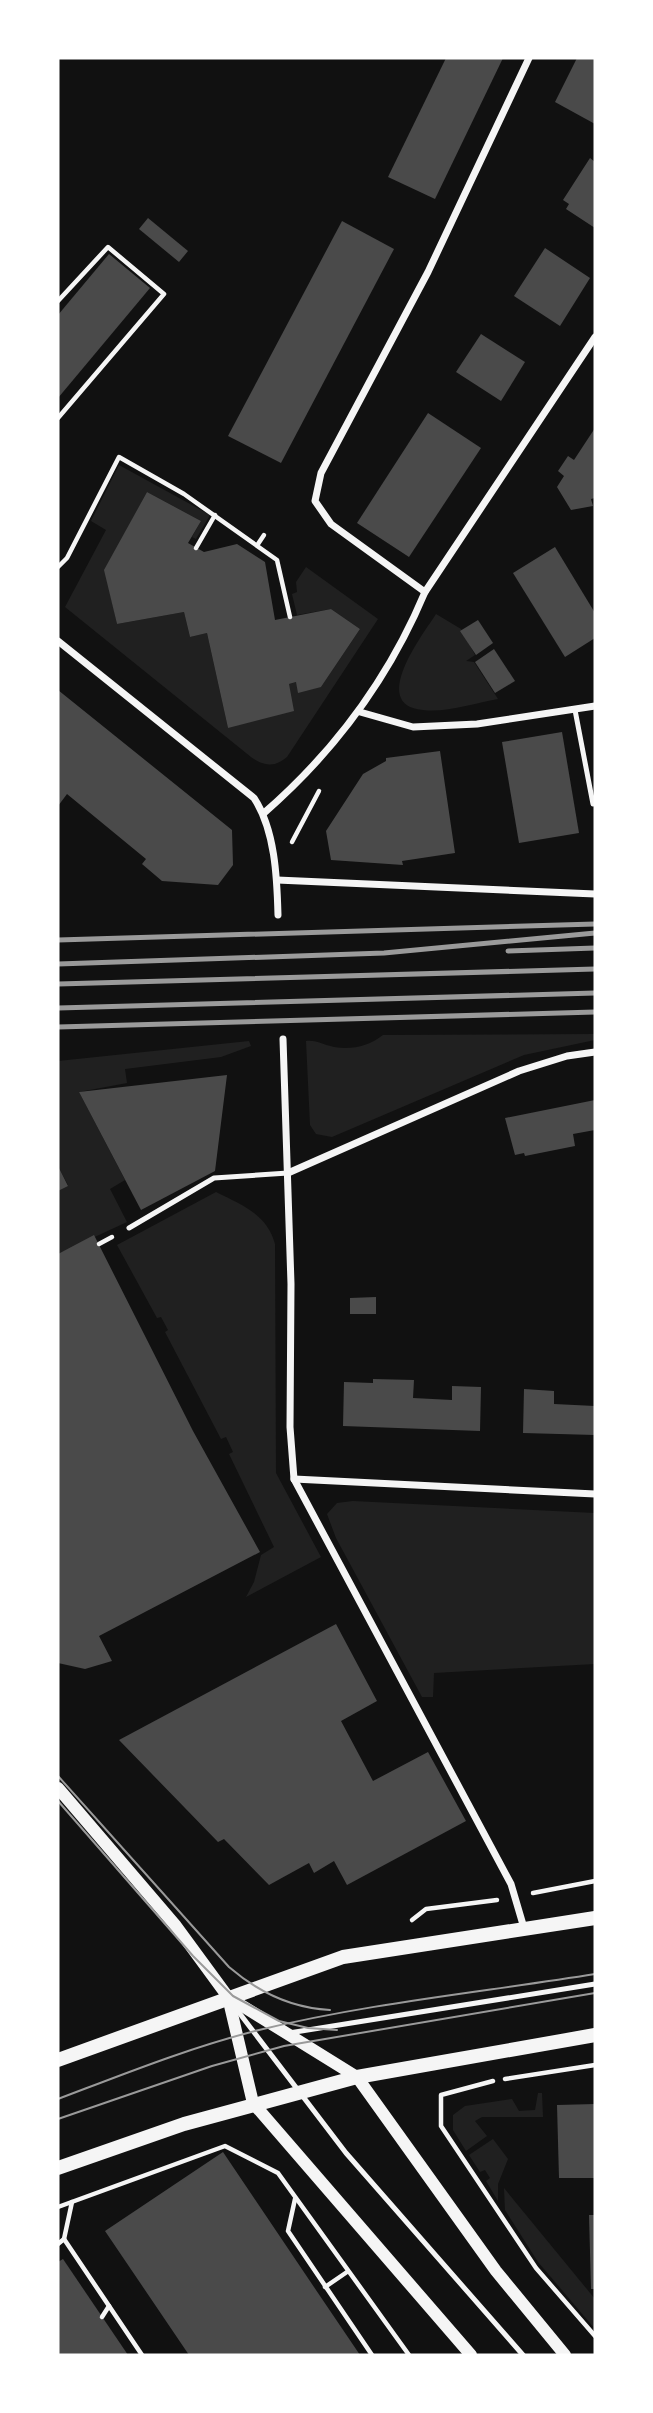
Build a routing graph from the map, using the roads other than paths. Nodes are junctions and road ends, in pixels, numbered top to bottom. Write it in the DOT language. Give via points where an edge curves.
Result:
graph roads {
  1 [pos="529,58"];
  2 [pos="595,337"];
  3 [pos="425,592"];
  4 [pos="58,640"];
  5 [pos="595,706"];
  6 [pos="575,710"];
  7 [pos="360,712"];
  8 [pos="593,804"];
  9 [pos="264,813"];
  10 [pos="277,880"];
  11 [pos="595,894"];
  12 [pos="278,915"];
  13 [pos="283,1039"];
  14 [pos="595,1052"];
  15 [pos="288,1173"];
  16 [pos="129,1228"];
  17 [pos="294,1479"];
  18 [pos="595,1494"];
  19 [pos="58,1788"];
  20 [pos="595,1918"];
  21 [pos="524,1928"];
  22 [pos="595,1984"];
  23 [pos="228,1997"];
  24 [pos="286,2033"];
  25 [pos="595,2035"];
  26 [pos="58,2060"];
  27 [pos="357,2077"];
  28 [pos="296,2092"];
  29 [pos="253,2103"];
  30 [pos="58,2168"];
  31 [pos="471,2355"];
  32 [pos="523,2355"];
  33 [pos="565,2355"];
  1 -- 3 [label="street" via="428,272 321,473 315,501 331,524"];
  2 -- 3 [label="street"];
  3 -- 7 [label="street"];
  4 -- 9 [label="street" via="254,798"];
  5 -- 6 [label="street"];
  6 -- 7 [label="street" via="477,724 412,727"];
  6 -- 8 [label="lane"];
  7 -- 9 [label="street" via="304,778"];
  9 -- 10 [label="street"];
  10 -- 11 [label="street"];
  10 -- 12 [label="street"];
  13 -- 15 [label="street"];
  14 -- 15 [label="street" via="519,1071"];
  15 -- 16 [label="lane" via="214,1178"];
  15 -- 17 [label="street"];
  17 -- 18 [label="street"];
  17 -- 21 [label="street" via="511,1884"];
  19 -- 23 [label="street" via="176,1926"];
  20 -- 21 [label="main road"];
  21 -- 23 [label="main road" via="343,1957"];
  22 -- 24 [label="lane"];
  23 -- 24 [label="street"];
  23 -- 26 [label="main road"];
  23 -- 28 [label="lane"];
  23 -- 29 [label="street"];
  24 -- 27 [label="street"];
  25 -- 27 [label="main road"];
  27 -- 28 [label="main road"];
  27 -- 33 [label="street" via="496,2271"];
  28 -- 29 [label="main road"];
  28 -- 32 [label="lane"];
  29 -- 30 [label="main road"];
  29 -- 31 [label="street"];
}
